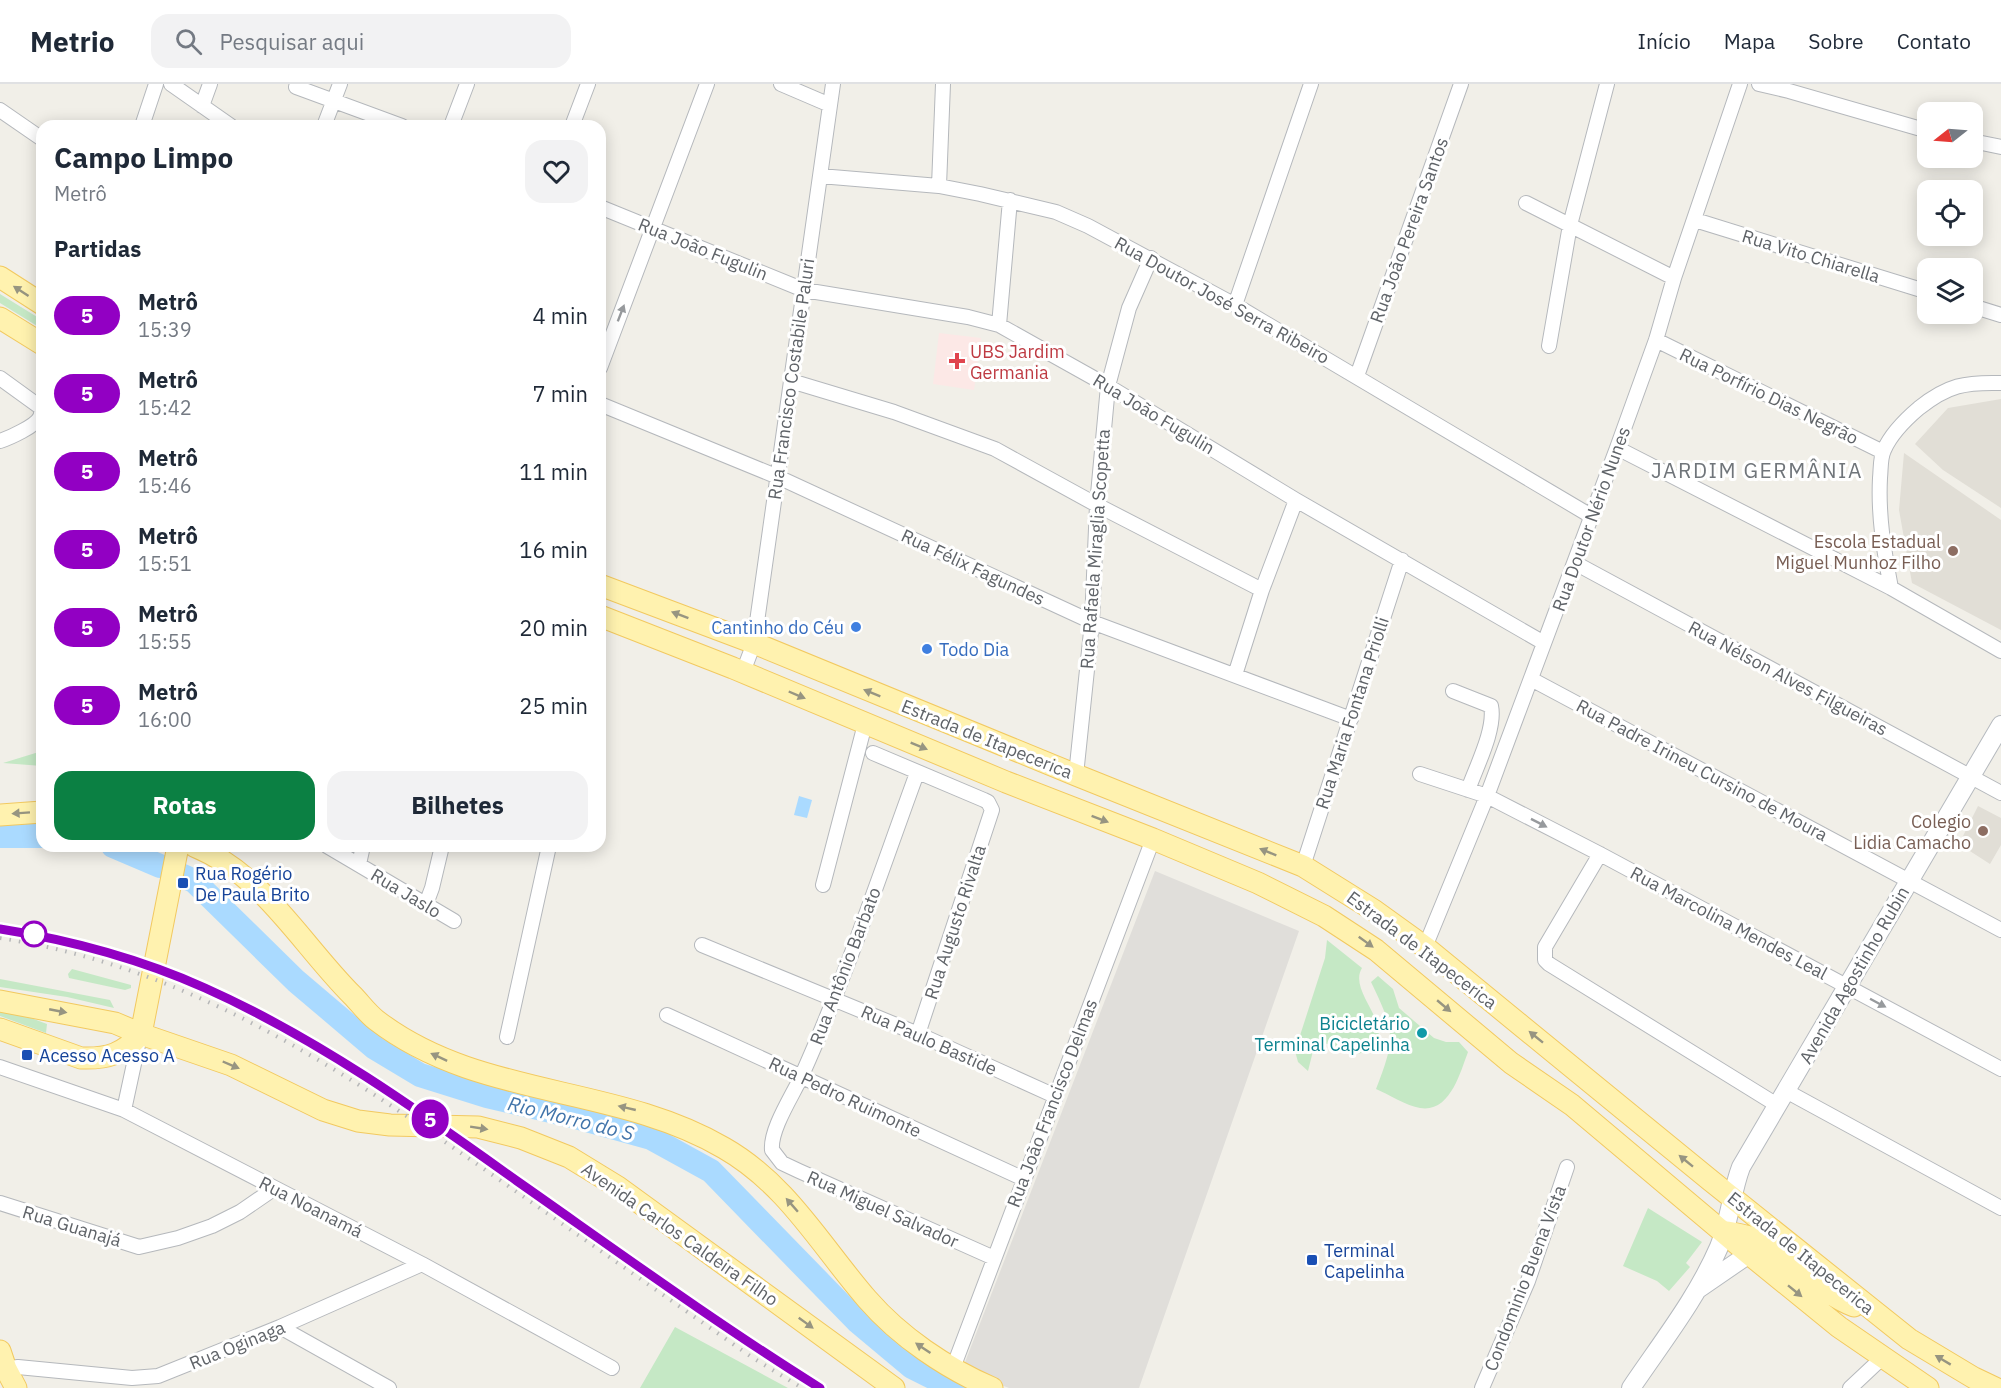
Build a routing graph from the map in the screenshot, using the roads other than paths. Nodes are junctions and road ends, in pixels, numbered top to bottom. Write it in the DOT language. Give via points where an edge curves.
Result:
graph roads {
  1 [pos="156,84"];
  2 [pos="171,84"];
  3 [pos="210,84"];
  4 [pos="340,84"];
  5 [pos="467,84"];
  6 [pos="588,84"];
  7 [pos="707,84"];
  8 [pos="781,84"];
  9 [pos="833,84"];
  10 [pos="943,84"];
  11 [pos="1311,84"];
  12 [pos="1461,84"];
  13 [pos="1607,84"];
  14 [pos="1740,84"];
  15 [pos="1759,84"];
  16 [pos="296,87"];
  17 [pos="335,100"];
  18 [pos="830,105"];
  19 [pos="202,106"];
  20 [pos="0,110"];
  21 [pos="144,120"];
  22 [pos="222,120"];
  23 [pos="327,120"];
  24 [pos="387,120"];
  25 [pos="453,120"];
  26 [pos="574,120"];
  27 [pos="1917,127"];
  28 [pos="36,135"];
  29 [pos="1983,143"];
  30 [pos="2001,147"];
  31 [pos="820,176"];
  32 [pos="939,186"];
  33 [pos="1010,200"];
  34 [pos="1526,203"];
  35 [pos="606,210"];
  36 [pos="1695,220"];
  37 [pos="1570,225"];
  38 [pos="652,229"];
  39 [pos="1151,258"];
  40 [pos="0,277"];
  41 [pos="1674,278"];
  42 [pos="1917,289"];
  43 [pos="804,290"];
  44 [pos="36,300"];
  45 [pos="1235,304"];
  46 [pos="1983,309"];
  47 [pos="2001,315"];
  48 [pos="0,318"];
  49 [pos="999,325"];
  50 [pos="36,340"];
  51 [pos="1656,340"];
  52 [pos="1549,346"];
  53 [pos="606,352"];
  54 [pos="1357,376"];
  55 [pos="0,378"];
  56 [pos="791,381"];
  57 [pos="2001,382"];
  58 [pos="1108,386"];
  59 [pos="36,404"];
  60 [pos="606,406"];
  61 [pos="36,422"];
  62 [pos="0,441"];
  63 [pos="1617,448"];
  64 [pos="1883,452"];
  65 [pos="778,477"];
  66 [pos="1296,500"];
  67 [pos="1097,504"];
  68 [pos="1591,516"];
  69 [pos="1402,560"];
  70 [pos="1575,563"];
  71 [pos="606,587"];
  72 [pos="1891,588"];
  73 [pos="1262,590"];
  74 [pos="606,608"];
  75 [pos="606,618"];
  76 [pos="1092,622"];
  77 [pos="754,643"];
  78 [pos="1544,643"];
  79 [pos="2001,651"];
  80 [pos="743,672"];
  81 [pos="1235,675"];
  82 [pos="1531,679"];
  83 [pos="1453,691"];
  84 [pos="1351,719"];
  85 [pos="865,724"];
  86 [pos="2001,725"];
  87 [pos="873,753"];
  88 [pos="917,773"];
  89 [pos="1420,774"];
  90 [pos="1076,776"];
  91 [pos="1972,777"];
  92 [pos="1468,790"];
  93 [pos="2001,793"];
  94 [pos="1487,796"];
  95 [pos="36,812"];
  96 [pos="0,815"];
  97 [pos="1153,839"];
  98 [pos="177,852"];
  99 [pos="205,852"];
  100 [pos="338,852"];
  101 [pos="362,852"];
  102 [pos="441,852"];
  103 [pos="548,852"];
  104 [pos="1600,854"];
  105 [pos="359,864"];
  106 [pos="1303,866"];
  107 [pos="1910,880"];
  108 [pos="822,885"];
  109 [pos="426,904"];
  110 [pos="454,921"];
  111 [pos="2001,930"];
  112 [pos="702,945"];
  113 [pos="1425,947"];
  114 [pos="1847,987"];
  115 [pos="834,999"];
  116 [pos="0,1001"];
  117 [pos="667,1015"];
  118 [pos="0,1029"];
  119 [pos="141,1034"];
  120 [pos="918,1034"];
  121 [pos="507,1037"];
  122 [pos="0,1067"];
  123 [pos="2001,1069"];
  124 [pos="801,1076"];
  125 [pos="1055,1096"];
  126 [pos="1781,1098"];
  127 [pos="1572,1105"];
  128 [pos="124,1110"];
  129 [pos="775,1156"];
  130 [pos="1567,1167"];
  131 [pos="1024,1179"];
  132 [pos="275,1188"];
  133 [pos="1733,1197"];
  134 [pos="0,1203"];
  135 [pos="2001,1208"];
  136 [pos="1725,1232"];
  137 [pos="1749,1254"];
  138 [pos="994,1258"];
  139 [pos="423,1264"];
  140 [pos="1697,1290"];
  141 [pos="1882,1318"];
  142 [pos="280,1327"];
  143 [pos="1882,1358"];
  144 [pos="612,1368"];
  145 [pos="953,1368"];
  146 [pos="4,1370"];
  147 [pos="16,1388"];
  148 [pos="389,1388"];
  149 [pos="894,1388"];
  150 [pos="992,1388"];
  151 [pos="1482,1388"];
  152 [pos="1631,1388"];
  153 [pos="1850,1388"];
  154 [pos="1928,1388"];
  155 [pos="1995,1388"];
  1 -- 21 [label="street"];
  2 -- 19 [label="street"];
  3 -- 19 [label="street"];
  4 -- 17 [label="street"];
  5 -- 25 [label="street"];
  6 -- 26 [label="street"];
  7 -- 38 [label="street"];
  8 -- 18 [label="street"];
  9 -- 18 [label="street, Rua Francisco Costabile Paluri"];
  10 -- 32 [label="street"];
  11 -- 45 [label="street"];
  12 -- 54 [label="street, Rua João Pereira Santos"];
  13 -- 37 [label="street"];
  14 -- 36 [label="street, Rua Doutor Nério Nunes"];
  15 -- 27 [label="street"];
  16 -- 17 [label="street"];
  17 -- 23 [label="street"];
  17 -- 24 [label="street"];
  18 -- 31 [label="street, Rua Francisco Costabile Paluri"];
  19 -- 22 [label="street"];
  20 -- 28 [label="street"];
  29 -- 30 [label="street"];
  31 -- 32 [label="street, Rua Doutor José Serra Ribeiro"];
  31 -- 43 [label="street, Rua Francisco Costabile Paluri"];
  32 -- 33 [label="street, Rua Doutor José Serra Ribeiro"];
  33 -- 39 [label="street, Rua Doutor José Serra Ribeiro" via="1056,212"];
  33 -- 49 [label="street"];
  34 -- 37 [label="street"];
  35 -- 38 [label="street, Rua João Fugulin"];
  36 -- 41 [label="street, Rua Doutor Nério Nunes"];
  36 -- 42 [label="street, Rua Vito Chiarella"];
  37 -- 41 [label="street"];
  37 -- 52 [label="street"];
  38 -- 43 [label="street, Rua João Fugulin"];
  53 -- 38 [label="street, one-way"];
  39 -- 45 [label="street, Rua Doutor José Serra Ribeiro"];
  39 -- 58 [label="street, Rua Rafaela Miraglia Scopetta" via="1129,308"];
  44 -- 40 [label="main road, one-way"];
  41 -- 51 [label="street, Rua Doutor Nério Nunes"];
  43 -- 49 [label="street, Rua João Fugulin"];
  43 -- 56 [label="street, Rua Francisco Costabile Paluri"];
  45 -- 54 [label="street, Rua Doutor José Serra Ribeiro"];
  46 -- 47 [label="street"];
  48 -- 50 [label="main road"];
  49 -- 58 [label="street, Rua João Fugulin"];
  51 -- 63 [label="street, Rua Doutor Nério Nunes"];
  51 -- 64 [label="street, Rua Porfírio Dias Negrão"];
  54 -- 68 [label="street, Rua Doutor José Serra Ribeiro"];
  55 -- 59 [label="street"];
  56 -- 65 [label="street, Rua Francisco Costabile Paluri"];
  56 -- 67 [label="street" via="962,435"];
  57 -- 64 [label="street" via="1978,382 1938,394 1908,417"];
  58 -- 66 [label="street, Rua João Fugulin"];
  58 -- 67 [label="street, Rua Rafaela Miraglia Scopetta"];
  60 -- 65 [label="street, Rua Félix Fagundes"];
  61 -- 62 [label="street"];
  63 -- 68 [label="street, Rua Doutor Nério Nunes"];
  63 -- 72 [label="street"];
  64 -- 72 [label="street" via="1881,538"];
  65 -- 76 [label="street, Rua Félix Fagundes"];
  65 -- 77 [label="street, Rua Francisco Costabile Paluri"];
  66 -- 69 [label="street, Rua João Fugulin"];
  66 -- 73 [label="street"];
  67 -- 73 [label="street"];
  67 -- 76 [label="street, Rua Rafaela Miraglia Scopetta"];
  68 -- 70 [label="street, Rua Doutor Nério Nunes"];
  69 -- 78 [label="street, Rua João Fugulin"];
  69 -- 84 [label="street, Rua Maria Fontana Priolli"];
  70 -- 78 [label="street, Rua Doutor Nério Nunes"];
  70 -- 91 [label="street, Rua Nélson Alves Filgueiras"];
  77 -- 71 [label="main road, Estrada de Itapecerica, one-way"];
  72 -- 79 [label="street"];
  73 -- 81 [label="street"];
  74 -- 77 [label="main road" via="713,648 738,648"];
  75 -- 80 [label="main road, Estrada de Itapecerica"];
  76 -- 81 [label="street, Rua Félix Fagundes"];
  76 -- 90 [label="street, Rua Rafaela Miraglia Scopetta"];
  77 -- 80 [label="street, Rua Francisco Costabile Paluri"];
  90 -- 77 [label="main road, Estrada de Itapecerica, one-way"];
  78 -- 82 [label="street, Rua Doutor Nério Nunes"];
  80 -- 85 [label="main road, Estrada de Itapecerica, one-way"];
  81 -- 84 [label="street, Rua Félix Fagundes"];
  82 -- 94 [label="street, Rua Doutor Nério Nunes"];
  82 -- 107 [label="street, Rua Padre Irineu Cursino de Moura"];
  83 -- 92 [label="street" via="1491,705 1488,733"];
  84 -- 106 [label="street, Rua Maria Fontana Priolli"];
  85 -- 97 [label="main road, Estrada de Itapecerica, one-way"];
  85 -- 108 [label="street"];
  86 -- 91 [label="main road, Avenida Agostinho Rubin"];
  87 -- 88 [label="street"];
  88 -- 115 [label="street, Rua Antônio Barbato"];
  88 -- 120 [label="street, Rua Augusto Rivalta" via="984,800 992,810"];
  89 -- 92 [label="street, Rua Marcolina Mendes Leal"];
  106 -- 90 [label="main road, Estrada de Itapecerica, one-way"];
  91 -- 93 [label="street, Rua Nélson Alves Filgueiras"];
  91 -- 107 [label="main road, Avenida Agostinho Rubin"];
  92 -- 94 [label="street, Rua Marcolina Mendes Leal"];
  94 -- 104 [label="street, Rua Marcolina Mendes Leal, one-way"];
  94 -- 113 [label="street, Rua Doutor Nério Nunes"];
  95 -- 96 [label="main road, one-way"];
  97 -- 125 [label="street, Rua João Francisco Delmas"];
  97 -- 127 [label="main road, Estrada de Itapecerica, one-way" via="1258,883 1359,937 1511,1063"];
  98 -- 119 [label="main road"];
  145 -- 99 [label="main road, one-way" via="906,1336 868,1300 816,1232 778,1188 754,1168 679,1125 498,1078 417,1047 375,1019 236,868"];
  100 -- 105 [label="street, Rua Jaslo"];
  101 -- 105 [label="street"];
  102 -- 109 [label="street"];
  103 -- 121 [label="street"];
  104 -- 114 [label="street, Rua Marcolina Mendes Leal"];
  104 -- 126 [label="street" via="1545,947 1545,960"];
  105 -- 109 [label="street, Rua Jaslo"];
  106 -- 113 [label="main road, Estrada de Itapecerica"];
  107 -- 111 [label="street, Rua Padre Irineu Cursino de Moura"];
  107 -- 114 [label="main road, Avenida Agostinho Rubin"];
  109 -- 110 [label="street, Rua Jaslo"];
  112 -- 115 [label="street, Rua Paulo Bastide"];
  133 -- 113 [label="main road, Estrada de Itapecerica, one-way"];
  114 -- 123 [label="street, Rua Marcolina Mendes Leal, one-way"];
  114 -- 126 [label="main road, Avenida Agostinho Rubin"];
  115 -- 120 [label="street, Rua Paulo Bastide"];
  115 -- 124 [label="street, Rua Antônio Barbato"];
  116 -- 119 [label="main road, Avenida Carlos Caldeira Filho, one-way" via="116,1023"];
  117 -- 124 [label="street, Rua Pedro Ruimonte"];
  118 -- 119 [label="main road" via="81,1058 112,1055 130,1046"];
  119 -- 128 [label="street"];
  119 -- 149 [label="main road, Avenida Carlos Caldeira Filho, one-way" via="231,1065 323,1110 358,1121 478,1127 521,1138 569,1157 618,1187"];
  120 -- 125 [label="street, Rua Paulo Bastide"];
  122 -- 128 [label="street, Rua Noanamá"];
  124 -- 129 [label="street, Rua Antônio Barbato" via="772,1137"];
  124 -- 131 [label="street, Rua Pedro Ruimonte"];
  125 -- 131 [label="street, Rua João Francisco Delmas"];
  126 -- 133 [label="main road, Avenida Agostinho Rubin" via="1741,1167"];
  126 -- 135 [label="street"];
  127 -- 133 [label="main road" via="1610,1122 1695,1189"];
  127 -- 136 [label="main road, Estrada de Itapecerica"];
  128 -- 132 [label="street, Rua Noanamá"];
  129 -- 138 [label="street, Rua Miguel Salvador" via="799,1171"];
  130 -- 151 [label="street, Condominio Buena Vista" via="1528,1281"];
  131 -- 138 [label="street, Rua João Francisco Delmas"];
  132 -- 134 [label="street, Rua Guanajá" via="212,1226 139,1246"];
  132 -- 139 [label="street, Rua Noanamá"];
  133 -- 136 [label="main road, Avenida Agostinho Rubin"];
  133 -- 141 [label="main road, Estrada de Itapecerica"];
  136 -- 137 [label="main road, Estrada de Itapecerica"];
  136 -- 140 [label="main road, Avenida Agostinho Rubin"];
  136 -- 141 [label="main road" via="1753,1238 1827,1293"];
  137 -- 140 [label="main road"];
  137 -- 143 [label="main road, Estrada de Itapecerica, one-way"];
  138 -- 145 [label="street, Rua João Francisco Delmas"];
  139 -- 142 [label="street, Rua Oginaga"];
  139 -- 144 [label="street, Rua Noanamá"];
  140 -- 152 [label="main road"];
  155 -- 141 [label="main road, Estrada de Itapecerica, one-way" via="1909,1339"];
  142 -- 146 [label="street, Rua Oginaga" via="158,1376 132,1378 18,1367"];
  142 -- 148 [label="street"];
  143 -- 153 [label="street"];
  143 -- 154 [label="main road, Estrada de Itapecerica"];
  145 -- 150 [label="main road"];
  146 -- 147 [label="main road"];
}
